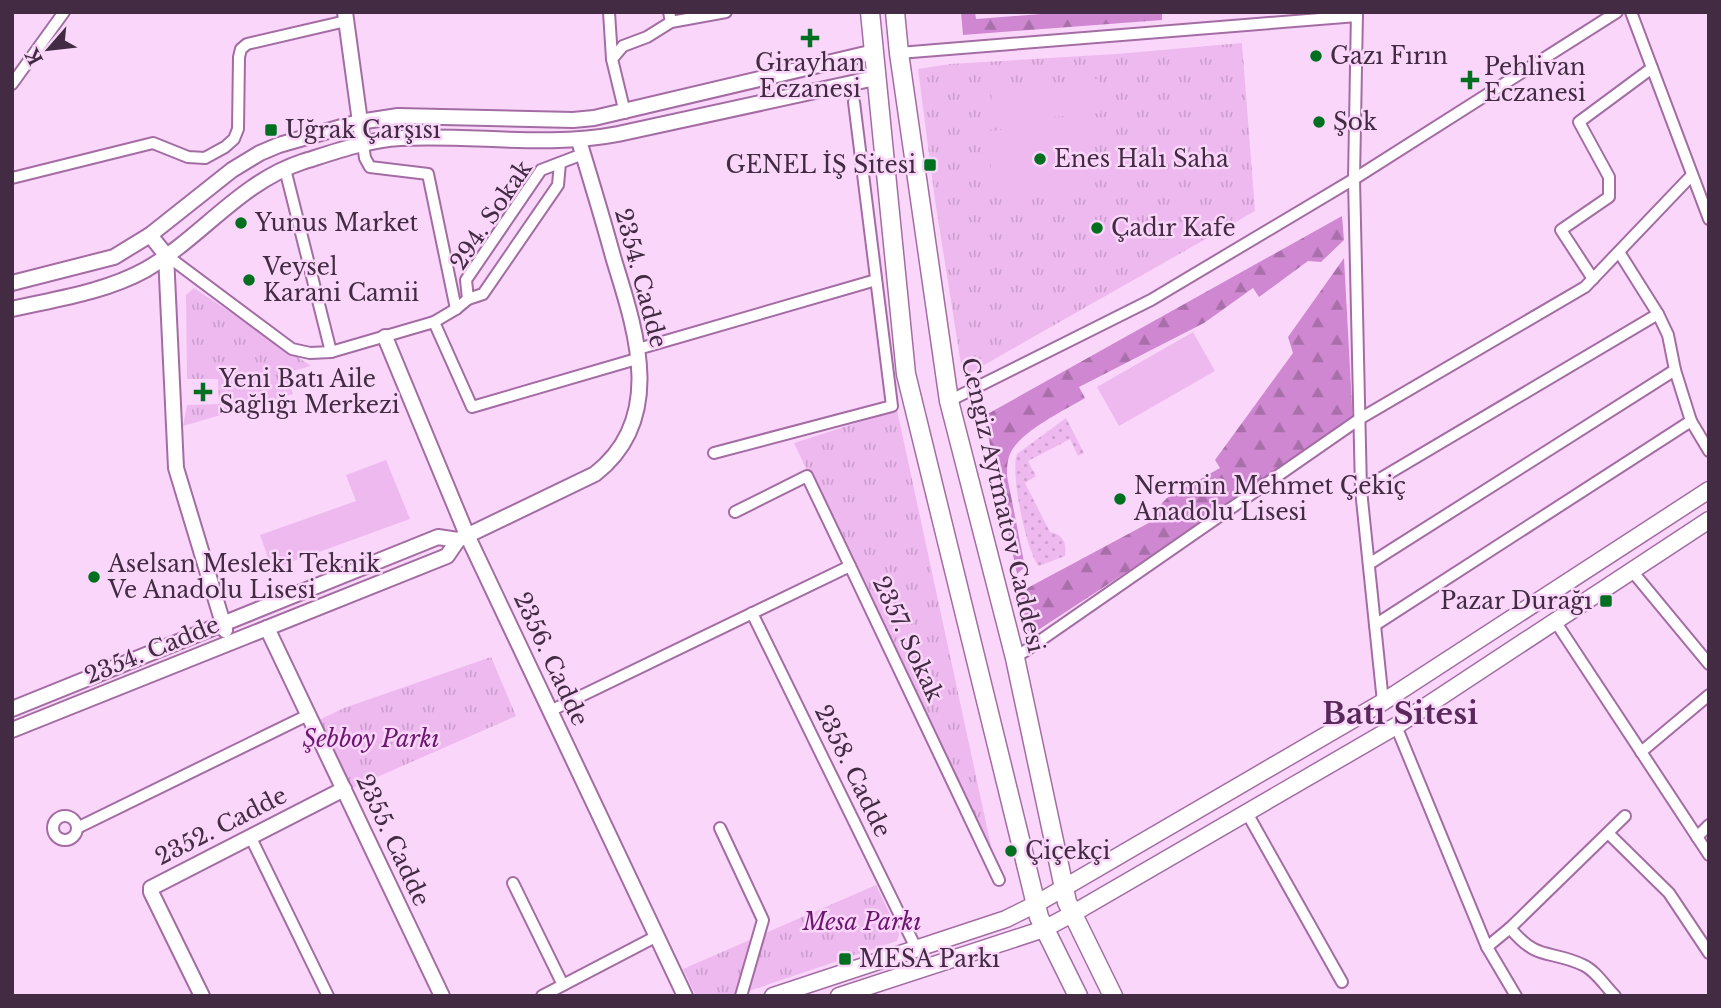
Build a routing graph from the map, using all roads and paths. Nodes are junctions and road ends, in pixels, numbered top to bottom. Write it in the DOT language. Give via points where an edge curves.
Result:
graph roads {
  1 [pos="64,12"];
  2 [pos="609,12"];
  3 [pos="726,12"];
  4 [pos="870,12"];
  5 [pos="895,12"];
  6 [pos="1617,12"];
  7 [pos="1631,12"];
  8 [pos="1357,14"];
  9 [pos="346,17"];
  10 [pos="670,17"];
  11 [pos="874,52"];
  12 [pos="899,53"];
  13 [pos="612,59"];
  14 [pos="1652,68"];
  15 [pos="875,78"];
  16 [pos="12,84"];
  17 [pos="854,102"];
  18 [pos="625,113"];
  19 [pos="359,122"];
  20 [pos="363,144"];
  21 [pos="581,147"];
  22 [pos="560,163"];
  23 [pos="285,169"];
  24 [pos="1692,175"];
  25 [pos="12,178"];
  26 [pos="1354,179"];
  27 [pos="886,183"];
  28 [pos="864,184"];
  29 [pos="1708,214"];
  30 [pos="164,224"];
  31 [pos="150,235"];
  32 [pos="180,244"];
  33 [pos="1619,252"];
  34 [pos="166,256"];
  35 [pos="1593,279"];
  36 [pos="876,280"];
  37 [pos="12,283"];
  38 [pos="468,299"];
  39 [pos="12,309"];
  40 [pos="456,309"];
  41 [pos="1658,314"];
  42 [pos="434,322"];
  43 [pos="385,337"];
  44 [pos="331,352"];
  45 [pos="639,353"];
  46 [pos="1675,370"];
  47 [pos="949,401"];
  48 [pos="1361,418"];
  49 [pos="1691,421"];
  50 [pos="1709,452"];
  51 [pos="715,453"];
  52 [pos="1361,490"];
  53 [pos="1709,490"];
  54 [pos="735,512"];
  55 [pos="1709,520"];
  56 [pos="462,537"];
  57 [pos="1369,564"];
  58 [pos="850,566"];
  59 [pos="1632,571"];
  60 [pos="752,613"];
  61 [pos="1555,621"];
  62 [pos="222,624"];
  63 [pos="1375,625"];
  64 [pos="267,628"];
  65 [pos="230,643"];
  66 [pos="1015,658"];
  67 [pos="1709,664"];
  68 [pos="1709,695"];
  69 [pos="1383,702"];
  70 [pos="12,709"];
  71 [pos="550,711"];
  72 [pos="309,715"];
  73 [pos="1396,726"];
  74 [pos="12,730"];
  75 [pos="1641,752"];
  76 [pos="344,789"];
  77 [pos="1247,813"];
  78 [pos="1625,817"];
  79 [pos="1709,825"];
  80 [pos="77,828"];
  81 [pos="720,828"];
  82 [pos="1608,833"];
  83 [pos="250,836"];
  84 [pos="1697,837"];
  85 [pos="1709,855"];
  86 [pos="999,880"];
  87 [pos="513,883"];
  88 [pos="1064,889"];
  89 [pos="1036,904"];
  90 [pos="1072,914"];
  91 [pos="1510,928"];
  92 [pos="1044,929"];
  93 [pos="657,936"];
  94 [pos="1488,947"];
  95 [pos="916,948"];
  96 [pos="1709,953"];
  97 [pos="1342,982"];
  98 [pos="563,985"];
  99 [pos="202,996"];
  100 [pos="328,996"];
  101 [pos="442,996"];
  102 [pos="542,996"];
  103 [pos="685,996"];
  104 [pos="741,996"];
  105 [pos="773,996"];
  106 [pos="839,996"];
  107 [pos="1078,996"];
  108 [pos="1113,996"];
  109 [pos="1516,996"];
  110 [pos="1615,996"];
  1 -- 16 [label="street"];
  2 -- 13 [label="street"];
  3 -- 10 [label="street"];
  4 -- 11 [label="main road"];
  5 -- 12 [label="main road, Cengiz Aytmatov Caddesi"];
  6 -- 26 [label="street"];
  7 -- 14 [label="street"];
  8 -- 12 [label="street"];
  8 -- 26 [label="street"];
  9 -- 19 [label="street"];
  9 -- 25 [label="street" via="242,49 238,129 234,139 215,154 197,159 153,143"];
  10 -- 13 [label="street" via="647,37 623,46"];
  11 -- 15 [label="main road"];
  11 -- 18 [label="street"];
  12 -- 47 [label="main road, Cengiz Aytmatov Caddesi"];
  13 -- 18 [label="street"];
  14 -- 24 [label="street"];
  14 -- 35 [label="street" via="1579,122 1609,177 1609,197 1561,230"];
  15 -- 21 [label="street" via="618,134"];
  15 -- 27 [label="main road"];
  17 -- 28 [label="street"];
  18 -- 19 [label="street" via="573,120 398,116"];
  19 -- 20 [label="street"];
  19 -- 30 [label="street" via="260,153"];
  20 -- 21 [label="street" via="401,138"];
  20 -- 23 [label="street"];
  20 -- 40 [label="street" via="370,167 428,174"];
  21 -- 22 [label="street, 294. Sokak"];
  21 -- 45 [label="street, 2354. Cadde"];
  22 -- 38 [label="street, 294. Sokak" via="558,185 483,294"];
  22 -- 38 [label="street, 294. Sokak" via="541,170 466,280"];
  23 -- 32 [label="street" via="248,189"];
  23 -- 44 [label="street"];
  24 -- 29 [label="street"];
  24 -- 33 [label="street"];
  26 -- 47 [label="street" via="1152,300"];
  26 -- 48 [label="street"];
  27 -- 28 [label="street"];
  27 -- 89 [label="main road" via="906,374"];
  28 -- 36 [label="street"];
  30 -- 31 [label="street"];
  30 -- 32 [label="street"];
  31 -- 34 [label="street"];
  31 -- 37 [label="street" via="114,257"];
  32 -- 34 [label="street"];
  33 -- 35 [label="street"];
  33 -- 41 [label="street"];
  34 -- 39 [label="street" via="123,280"];
  34 -- 44 [label="street, 294. Sokak" via="292,349"];
  34 -- 62 [label="street" via="176,468"];
  35 -- 48 [label="street"];
  36 -- 45 [label="street"];
  36 -- 51 [label="street" via="892,406"];
  38 -- 40 [label="street, 294. Sokak"];
  40 -- 42 [label="street, 294. Sokak"];
  41 -- 46 [label="street"];
  41 -- 52 [label="street"];
  42 -- 43 [label="street, 294. Sokak"];
  42 -- 45 [label="street" via="472,407"];
  43 -- 44 [label="street, 294. Sokak"];
  43 -- 56 [label="street, 2356. Cadde"];
  45 -- 56 [label="street, 2354. Cadde" via="640,382 633,419 622,447 606,466"];
  46 -- 49 [label="street"];
  46 -- 57 [label="street"];
  47 -- 66 [label="main road, Cengiz Aytmatov Caddesi"];
  48 -- 52 [label="street"];
  48 -- 66 [label="street"];
  49 -- 50 [label="street"];
  49 -- 63 [label="street"];
  52 -- 57 [label="street"];
  53 -- 69 [label="main road"];
  54 -- 58 [label="street" via="807,476"];
  55 -- 59 [label="main road"];
  56 -- 62 [label="street, 2354. Cadde" via="438,537"];
  56 -- 64 [label="street, 2354. Cadde" via="447,556"];
  56 -- 71 [label="street, 2356. Cadde"];
  57 -- 63 [label="street"];
  58 -- 60 [label="street, 2357. Sokak"];
  58 -- 86 [label="street, 2357. Sokak"];
  59 -- 61 [label="main road"];
  59 -- 67 [label="street"];
  60 -- 71 [label="street, 2357. Sokak"];
  60 -- 95 [label="street, 2358. Cadde"];
  61 -- 73 [label="main road"];
  61 -- 75 [label="street"];
  62 -- 65 [label="street"];
  62 -- 70 [label="street, 2354. Cadde"];
  63 -- 69 [label="street"];
  64 -- 65 [label="street, 2354. Cadde"];
  64 -- 72 [label="street, 2355. Cadde"];
  65 -- 74 [label="street, 2354. Cadde"];
  66 -- 88 [label="main road, Cengiz Aytmatov Caddesi"];
  68 -- 75 [label="street"];
  69 -- 73 [label="main road"];
  69 -- 88 [label="main road"];
  71 -- 93 [label="street, 2356. Cadde"];
  72 -- 76 [label="street, 2355. Cadde"];
  72 -- 80 [label="street"];
  73 -- 77 [label="main road"];
  73 -- 94 [label="street"];
  75 -- 84 [label="street"];
  76 -- 83 [label="street, 2352. Cadde"];
  76 -- 101 [label="street, 2355. Cadde"];
  77 -- 90 [label="main road"];
  77 -- 97 [label="street"];
  78 -- 82 [label="street"];
  79 -- 84 [label="street"];
  81 -- 104 [label="street" via="763,920"];
  82 -- 91 [label="street"];
  82 -- 96 [label="street" via="1669,893"];
  83 -- 99 [label="street, 2352. Cadde" via="151,888"];
  83 -- 100 [label="street"];
  84 -- 85 [label="street"];
  87 -- 98 [label="street"];
  88 -- 89 [label="main road"];
  88 -- 90 [label="main road, Cengiz Aytmatov Caddesi"];
  89 -- 92 [label="main road"];
  89 -- 95 [label="main road" via="1006,919"];
  90 -- 92 [label="main road"];
  90 -- 108 [label="main road, Cengiz Aytmatov Caddesi"];
  91 -- 94 [label="street"];
  91 -- 110 [label="street" via="1535,952 1586,966"];
  92 -- 106 [label="main road"];
  92 -- 107 [label="main road"];
  93 -- 98 [label="street"];
  93 -- 103 [label="street, 2356. Cadde"];
  94 -- 109 [label="street"];
  95 -- 105 [label="main road"];
  98 -- 102 [label="street"];
}
